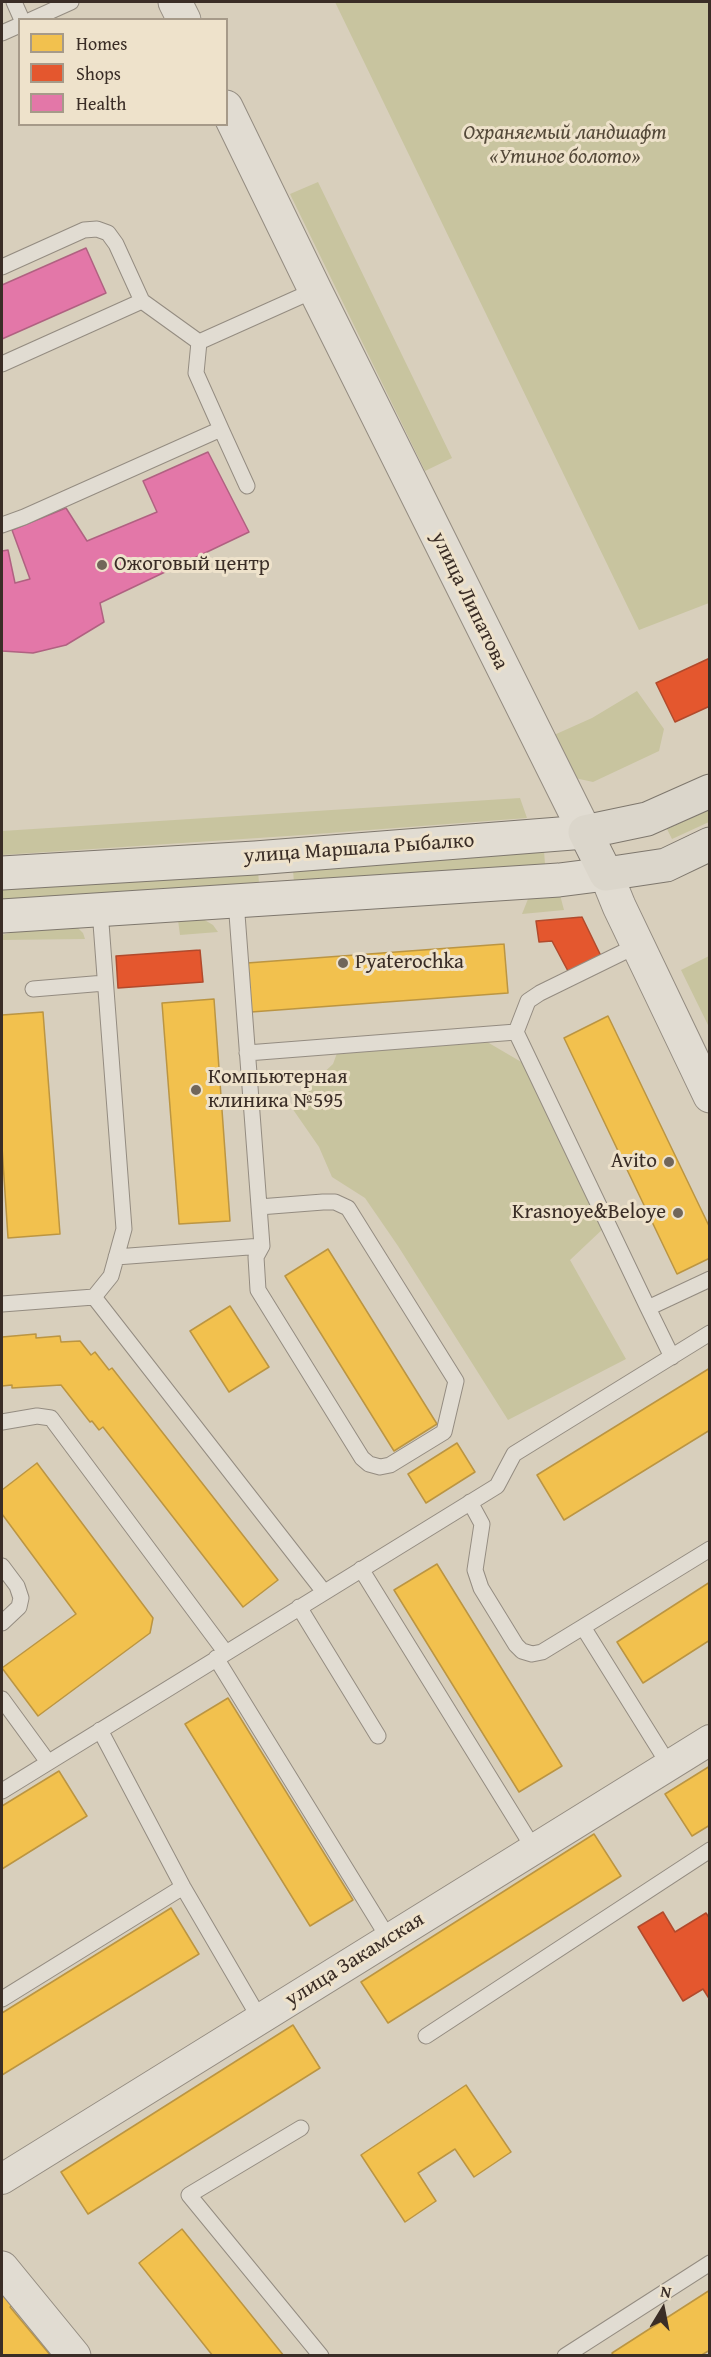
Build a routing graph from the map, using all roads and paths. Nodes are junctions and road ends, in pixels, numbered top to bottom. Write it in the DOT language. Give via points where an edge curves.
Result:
graph roads {
  1 [pos="14,2"];
  2 [pos="71,2"];
  3 [pos="175,2"];
  4 [pos="21,18"];
  5 [pos="35,18"];
  6 [pos="183,18"];
  7 [pos="18,26"];
  8 [pos="2,33"];
  9 [pos="228,111"];
  10 [pos="2,267"];
  11 [pos="315,290"];
  12 [pos="142,301"];
  13 [pos="199,342"];
  14 [pos="2,364"];
  15 [pos="221,429"];
  16 [pos="247,486"];
  17 [pos="2,525"];
  18 [pos="710,791"];
  19 [pos="585,832"];
  20 [pos="710,844"];
  21 [pos="255,858"];
  22 [pos="2,873"];
  23 [pos="606,874"];
  24 [pos="248,900"];
  25 [pos="100,910"];
  26 [pos="2,916"];
  27 [pos="638,945"];
  28 [pos="105,983"];
  29 [pos="33,988"];
  30 [pos="516,1032"];
  31 [pos="248,1053"];
  32 [pos="710,1096"];
  33 [pos="259,1207"];
  34 [pos="262,1246"];
  35 [pos="116,1257"];
  36 [pos="710,1279"];
  37 [pos="94,1297"];
  38 [pos="2,1304"];
  39 [pos="648,1308"];
  40 [pos="710,1333"];
  41 [pos="672,1357"];
  42 [pos="2,1422"];
  43 [pos="470,1502"];
  44 [pos="710,1549"];
  45 [pos="2,1566"];
  46 [pos="362,1569"];
  47 [pos="324,1592"];
  48 [pos="299,1608"];
  49 [pos="2,1623"];
  50 [pos="583,1627"];
  51 [pos="221,1655"];
  52 [pos="2,1699"];
  53 [pos="100,1730"];
  54 [pos="378,1736"];
  55 [pos="710,1740"];
  56 [pos="48,1762"];
  57 [pos="669,1765"];
  58 [pos="2,1791"];
  59 [pos="534,1849"];
  60 [pos="710,1850"];
  61 [pos="183,1887"];
  62 [pos="389,1939"];
  63 [pos="2,1999"];
  64 [pos="260,2019"];
  65 [pos="426,2036"];
  66 [pos="301,2128"];
  67 [pos="2,2179"];
  68 [pos="710,2263"];
  69 [pos="2,2268"];
  70 [pos="74,2355"];
  71 [pos="321,2355"];
  72 [pos="565,2355"];
  1 -- 4 [label="lane"];
  2 -- 5 [label="lane"];
  3 -- 6 [label="main road"];
  7 -- 8 [label="lane"];
  9 -- 11 [label="main road, улица Липатова"];
  10 -- 12 [label="lane" via="84,230 97,229 108,233 116,244"];
  11 -- 13 [label="lane"];
  11 -- 19 [label="main road, улица Липатова"];
  12 -- 13 [label="lane"];
  12 -- 14 [label="lane"];
  13 -- 15 [label="lane" via="196,373"];
  15 -- 16 [label="lane"];
  15 -- 17 [label="lane"];
  18 -- 19 [label="main road, улица Маршала Рыбалко" via="648,819"];
  19 -- 21 [label="main road, улица Маршала Рыбалко"];
  19 -- 23 [label="main road, улица Липатова"];
  20 -- 23 [label="main road, улица Маршала Рыбалко" via="666,865"];
  21 -- 22 [label="main road, улица Маршала Рыбалко"];
  21 -- 24 [label="main road" via="272,876"];
  23 -- 24 [label="main road, улица Маршала Рыбалко"];
  23 -- 27 [label="main road, улица Липатова"];
  24 -- 25 [label="main road, улица Маршала Рыбалко"];
  24 -- 31 [label="lane"];
  25 -- 26 [label="main road, улица Маршала Рыбалко"];
  25 -- 28 [label="lane"];
  27 -- 30 [label="lane" via="528,1001"];
  27 -- 32 [label="main road, улица Липатова"];
  28 -- 29 [label="lane"];
  28 -- 35 [label="lane" via="124,1229"];
  30 -- 31 [label="lane"];
  30 -- 39 [label="lane"];
  31 -- 33 [label="lane"];
  33 -- 34 [label="lane"];
  33 -- 34 [label="lane" via="323,1202 348,1208 456,1382 444,1432 390,1465 380,1467 362,1458 258,1290 256,1257"];
  34 -- 35 [label="lane"];
  35 -- 37 [label="lane" via="111,1276"];
  36 -- 39 [label="lane"];
  37 -- 38 [label="lane"];
  37 -- 47 [label="lane"];
  39 -- 41 [label="lane"];
  40 -- 41 [label="lane"];
  41 -- 43 [label="lane" via="514,1454 497,1486"];
  42 -- 51 [label="lane" via="37,1416 51,1418"];
  43 -- 46 [label="lane"];
  43 -- 50 [label="lane" via="482,1524 475,1570 481,1588 516,1645 532,1654 542,1652"];
  44 -- 50 [label="lane"];
  45 -- 49 [label="lane" via="21,1598 19,1607"];
  46 -- 47 [label="lane"];
  46 -- 59 [label="lane"];
  47 -- 48 [label="lane"];
  48 -- 51 [label="lane"];
  48 -- 54 [label="lane"];
  50 -- 57 [label="lane"];
  51 -- 53 [label="lane"];
  51 -- 62 [label="lane"];
  52 -- 56 [label="lane"];
  53 -- 56 [label="lane"];
  53 -- 61 [label="lane"];
  55 -- 57 [label="street, улица Закамская"];
  56 -- 58 [label="lane"];
  57 -- 59 [label="street, улица Закамская"];
  59 -- 62 [label="street, улица Закамская"];
  60 -- 65 [label="lane"];
  61 -- 63 [label="lane"];
  61 -- 64 [label="lane"];
  62 -- 64 [label="street, улица Закамская"];
  64 -- 67 [label="street, улица Закамская"];
  66 -- 71 [label="lane" via="189,2195"];
  68 -- 72 [label="lane"];
  69 -- 70 [label="main road"];
}
